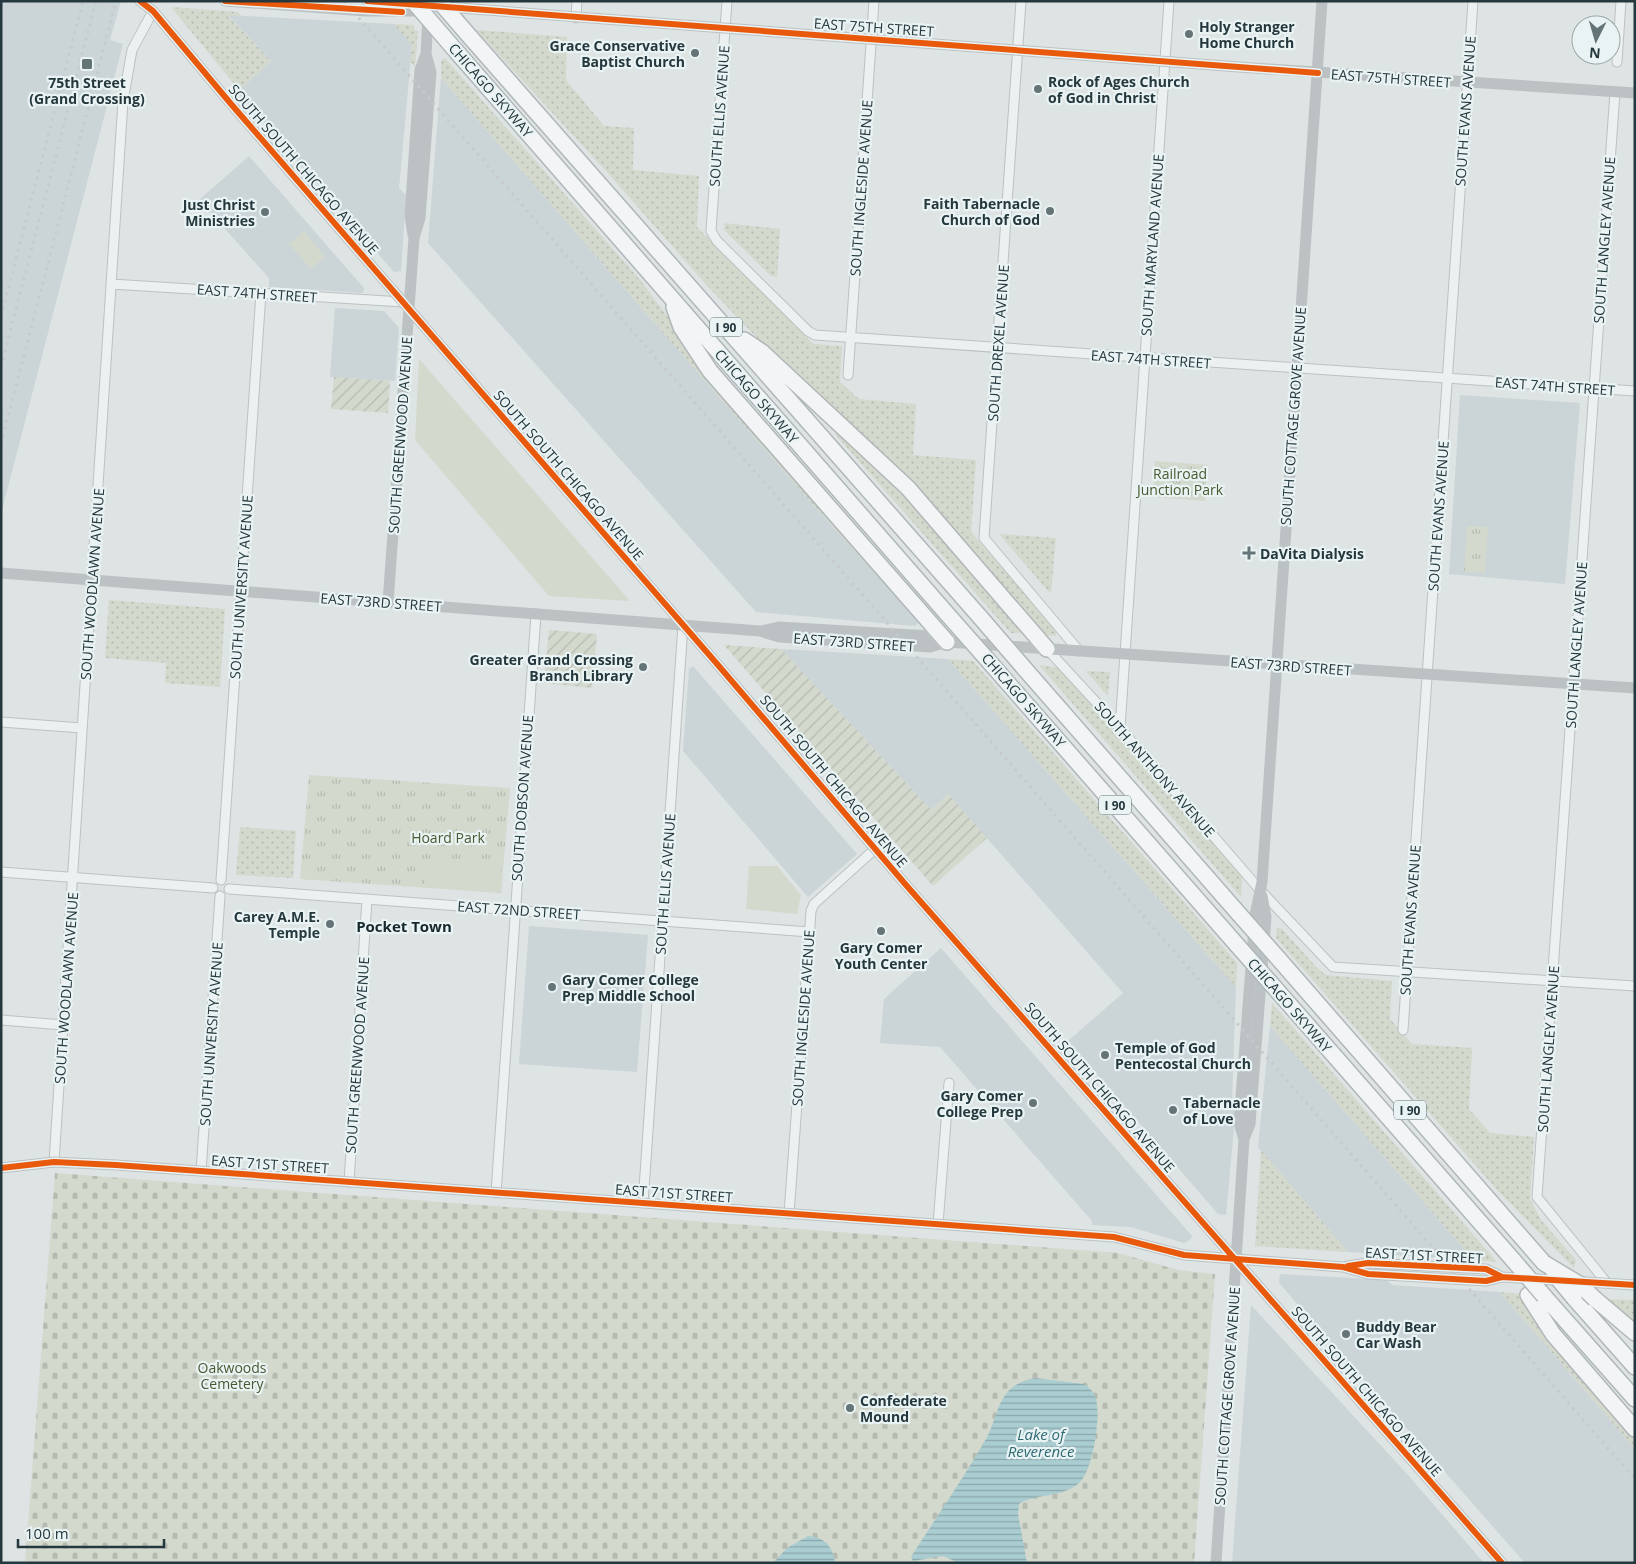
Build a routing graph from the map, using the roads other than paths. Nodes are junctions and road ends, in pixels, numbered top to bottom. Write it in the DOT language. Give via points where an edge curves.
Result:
graph roads {
  1 [pos="140,1"];
  2 [pos="225,1"];
  3 [pos="367,1"];
  4 [pos="413,1"];
  5 [pos="578,1"];
  6 [pos="727,1"];
  7 [pos="874,1"];
  8 [pos="1021,1"];
  9 [pos="1169,1"];
  10 [pos="1322,1"];
  11 [pos="1473,1"];
  12 [pos="1621,1"];
  13 [pos="432,3"];
  14 [pos="152,6"];
  15 [pos="1620,15"];
  16 [pos="576,18"];
  17 [pos="725,29"];
  18 [pos="872,40"];
  19 [pos="1018,51"];
  20 [pos="1164,62"];
  21 [pos="1318,73"];
  22 [pos="1467,82"];
  23 [pos="1615,92"];
  24 [pos="1635,93"];
  25 [pos="711,231"];
  26 [pos="111,284"];
  27 [pos="261,293"];
  28 [pos="672,298"];
  29 [pos="405,305"];
  30 [pos="727,328"];
  31 [pos="850,337"];
  32 [pos="997,348"];
  33 [pos="1145,359"];
  34 [pos="1296,370"];
  35 [pos="848,375"];
  36 [pos="1447,379"];
  37 [pos="1594,388"];
  38 [pos="1635,391"];
  39 [pos="1,573"];
  40 [pos="94,580"];
  41 [pos="240,591"];
  42 [pos="388,603"];
  43 [pos="536,614"];
  44 [pos="683,625"];
  45 [pos="947,642"];
  46 [pos="1047,649"];
  47 [pos="1079,651"];
  48 [pos="1125,655"];
  49 [pos="1276,666"];
  50 [pos="1427,675"];
  51 [pos="1573,685"];
  52 [pos="1635,688"];
  53 [pos="1,722"];
  54 [pos="82,728"];
  55 [pos="1120,728"];
  56 [pos="875,849"];
  57 [pos="1,872"];
  58 [pos="73,877"];
  59 [pos="221,880"];
  60 [pos="213,888"];
  61 [pos="229,888"];
  62 [pos="1261,891"];
  63 [pos="220,896"];
  64 [pos="367,899"];
  65 [pos="514,910"];
  66 [pos="663,921"];
  67 [pos="810,932"];
  68 [pos="1406,972"];
  69 [pos="1552,981"];
  70 [pos="1635,986"];
  71 [pos="1,1020"];
  72 [pos="63,1025"];
  73 [pos="1403,1030"];
  74 [pos="949,1083"];
  75 [pos="54,1162"];
  76 [pos="1,1168"];
  77 [pos="201,1171"];
  78 [pos="349,1182"];
  79 [pos="496,1192"];
  80 [pos="642,1203"];
  81 [pos="789,1214"];
  82 [pos="938,1224"];
  83 [pos="1236,1260"];
  84 [pos="1514,1262"];
  85 [pos="1544,1263"];
  86 [pos="1607,1283"];
  87 [pos="1635,1285"];
  88 [pos="1635,1333"];
  89 [pos="1635,1367"];
  90 [pos="1635,1399"];
  91 [pos="1635,1429"];
  92 [pos="1216,1563"];
  93 [pos="1502,1563"];
  1 -- 14 [label="main road, SOUTH SOUTH CHICAGO AVENUE"];
  2 -- 13 [label="main road, EAST 75TH STREET" via="413,12"];
  3 -- 13 [label="main road, EAST 75TH STREET"];
  4 -- 28 [label="highway, CHICAGO SKYWAY / I 90, bridge"];
  5 -- 16 [label="street"];
  6 -- 17 [label="street, SOUTH ELLIS AVENUE"];
  7 -- 18 [label="street, SOUTH INGLESIDE AVENUE"];
  8 -- 19 [label="street, SOUTH DREXEL AVENUE"];
  9 -- 20 [label="street, SOUTH MARYLAND AVENUE"];
  10 -- 21 [label="main road, SOUTH COTTAGE GROVE AVENUE"];
  11 -- 22 [label="street, SOUTH EVANS AVENUE"];
  12 -- 15 [label="street"];
  13 -- 16 [label="main road, EAST 75TH STREET"];
  13 -- 29 [label="main road, SOUTH GREENWOOD AVENUE" via="426,54 420,70 410,216 414,238"];
  13 -- 30 [label="highway, CHICAGO SKYWAY / I 90, bridge" via="471,38"];
  14 -- 26 [label="street, SOUTH WOODLAWN AVENUE" via="132,50 126,77"];
  14 -- 29 [label="main road, SOUTH SOUTH CHICAGO AVENUE"];
  16 -- 17 [label="main road, EAST 75TH STREET"];
  17 -- 18 [label="main road, EAST 75TH STREET"];
  17 -- 25 [label="street, SOUTH ELLIS AVENUE"];
  18 -- 19 [label="main road, EAST 75TH STREET"];
  18 -- 31 [label="street, SOUTH INGLESIDE AVENUE"];
  19 -- 20 [label="main road, EAST 75TH STREET"];
  19 -- 32 [label="street, SOUTH DREXEL AVENUE"];
  20 -- 21 [label="main road, EAST 75TH STREET"];
  20 -- 33 [label="street, SOUTH MARYLAND AVENUE"];
  21 -- 22 [label="main road, EAST 75TH STREET"];
  21 -- 34 [label="main road, SOUTH COTTAGE GROVE AVENUE"];
  22 -- 23 [label="main road, EAST 75TH STREET"];
  22 -- 36 [label="street, SOUTH EVANS AVENUE"];
  23 -- 24 [label="main road, EAST 75TH STREET"];
  23 -- 37 [label="street, SOUTH LANGLEY AVENUE"];
  25 -- 31 [label="street, EAST 74TH STREET" via="717,241 808,331 815,335"];
  26 -- 27 [label="street, EAST 74TH STREET"];
  26 -- 40 [label="street, SOUTH WOODLAWN AVENUE"];
  27 -- 29 [label="street, EAST 74TH STREET"];
  27 -- 41 [label="street, SOUTH UNIVERSITY AVENUE"];
  28 -- 45 [label="highway" via="682,327 710,370"];
  28 -- 84 [label="highway, CHICAGO SKYWAY / I 90, bridge"];
  29 -- 42 [label="main road, SOUTH GREENWOOD AVENUE"];
  29 -- 44 [label="main road, SOUTH SOUTH CHICAGO AVENUE"];
  30 -- 46 [label="highway" via="762,352 883,462 983,572"];
  30 -- 85 [label="highway, CHICAGO SKYWAY / I 90, bridge"];
  31 -- 32 [label="street, EAST 74TH STREET"];
  31 -- 35 [label="street, SOUTH INGLESIDE AVENUE"];
  32 -- 33 [label="street, EAST 74TH STREET"];
  32 -- 47 [label="street, SOUTH DREXEL AVENUE" via="984,538"];
  33 -- 34 [label="street, EAST 74TH STREET"];
  33 -- 48 [label="street, SOUTH MARYLAND AVENUE"];
  34 -- 36 [label="street, EAST 74TH STREET"];
  34 -- 49 [label="main road, SOUTH COTTAGE GROVE AVENUE"];
  36 -- 37 [label="street, EAST 74TH STREET"];
  36 -- 50 [label="street, SOUTH EVANS AVENUE"];
  37 -- 38 [label="street, EAST 74TH STREET"];
  37 -- 51 [label="street, SOUTH LANGLEY AVENUE"];
  39 -- 40 [label="main road, EAST 73RD STREET"];
  40 -- 41 [label="main road, EAST 73RD STREET"];
  40 -- 54 [label="street, SOUTH WOODLAWN AVENUE"];
  41 -- 42 [label="main road, EAST 73RD STREET"];
  41 -- 59 [label="street, SOUTH UNIVERSITY AVENUE"];
  42 -- 43 [label="main road, EAST 73RD STREET"];
  43 -- 44 [label="main road, EAST 73RD STREET"];
  43 -- 65 [label="street, SOUTH DOBSON AVENUE"];
  44 -- 45 [label="main road, EAST 73RD STREET" via="760,631 779,637 930,647"];
  44 -- 56 [label="main road, SOUTH SOUTH CHICAGO AVENUE"];
  44 -- 66 [label="street, SOUTH ELLIS AVENUE"];
  45 -- 46 [label="main road, EAST 73RD STREET"];
  46 -- 47 [label="main road, EAST 73RD STREET"];
  46 -- 55 [label="street, SOUTH ANTHONY AVENUE"];
  47 -- 48 [label="main road, EAST 73RD STREET"];
  48 -- 49 [label="main road, EAST 73RD STREET"];
  48 -- 55 [label="street, SOUTH MARYLAND AVENUE"];
  49 -- 50 [label="main road, EAST 73RD STREET"];
  49 -- 62 [label="main road, SOUTH COTTAGE GROVE AVENUE"];
  50 -- 51 [label="main road, EAST 73RD STREET"];
  50 -- 68 [label="street, SOUTH EVANS AVENUE"];
  51 -- 52 [label="main road, EAST 73RD STREET"];
  51 -- 69 [label="street, SOUTH LANGLEY AVENUE"];
  53 -- 54 [label="street"];
  54 -- 58 [label="street, SOUTH WOODLAWN AVENUE"];
  55 -- 62 [label="street, SOUTH ANTHONY AVENUE"];
  56 -- 67 [label="street, SOUTH INGLESIDE AVENUE" via="814,904"];
  56 -- 83 [label="main road, SOUTH SOUTH CHICAGO AVENUE"];
  57 -- 58 [label="street"];
  58 -- 60 [label="street"];
  58 -- 72 [label="street, SOUTH WOODLAWN AVENUE"];
  59 -- 60 [label="street"];
  59 -- 61 [label="street" via="227,882"];
  60 -- 63 [label="street"];
  61 -- 63 [label="street" via="227,894"];
  61 -- 64 [label="street, EAST 72ND STREET"];
  62 -- 68 [label="street" via="1334,968"];
  62 -- 83 [label="main road, SOUTH COTTAGE GROVE AVENUE" via="1265,926"];
  63 -- 77 [label="street, SOUTH UNIVERSITY AVENUE"];
  64 -- 65 [label="street, EAST 72ND STREET"];
  64 -- 78 [label="street, SOUTH GREENWOOD AVENUE"];
  65 -- 66 [label="street, EAST 72ND STREET"];
  65 -- 79 [label="street, SOUTH DOBSON AVENUE"];
  66 -- 67 [label="street, EAST 72ND STREET"];
  66 -- 80 [label="street, SOUTH ELLIS AVENUE"];
  67 -- 81 [label="street, SOUTH INGLESIDE AVENUE"];
  68 -- 69 [label="street"];
  68 -- 73 [label="street, SOUTH EVANS AVENUE"];
  69 -- 70 [label="street"];
  69 -- 86 [label="street, SOUTH LANGLEY AVENUE" via="1537,1197"];
  71 -- 72 [label="street"];
  72 -- 75 [label="street, SOUTH WOODLAWN AVENUE"];
  74 -- 82 [label="street"];
  75 -- 76 [label="main road, EAST 71ST STREET"];
  75 -- 77 [label="main road, EAST 71ST STREET"];
  77 -- 78 [label="main road, EAST 71ST STREET"];
  78 -- 79 [label="main road, EAST 71ST STREET"];
  79 -- 80 [label="main road, EAST 71ST STREET"];
  80 -- 81 [label="main road, EAST 71ST STREET"];
  81 -- 82 [label="main road, EAST 71ST STREET"];
  82 -- 83 [label="main road, EAST 71ST STREET" via="1114,1237 1184,1255"];
  83 -- 86 [label="main road, EAST 71ST STREET" via="1343,1267 1368,1274 1486,1281 1502,1276"];
  83 -- 92 [label="main road, SOUTH COTTAGE GROVE AVENUE"];
  83 -- 93 [label="main road, SOUTH SOUTH CHICAGO AVENUE"];
  84 -- 90 [label="highway, CHICAGO SKYWAY / I 90, bridge"];
  84 -- 91 [label="highway" via="1528,1295 1553,1334"];
  85 -- 88 [label="highway, bridge" via="1579,1284"];
  85 -- 89 [label="highway, CHICAGO SKYWAY / I 90, bridge"];
  86 -- 87 [label="main road, EAST 71ST STREET"];
}
